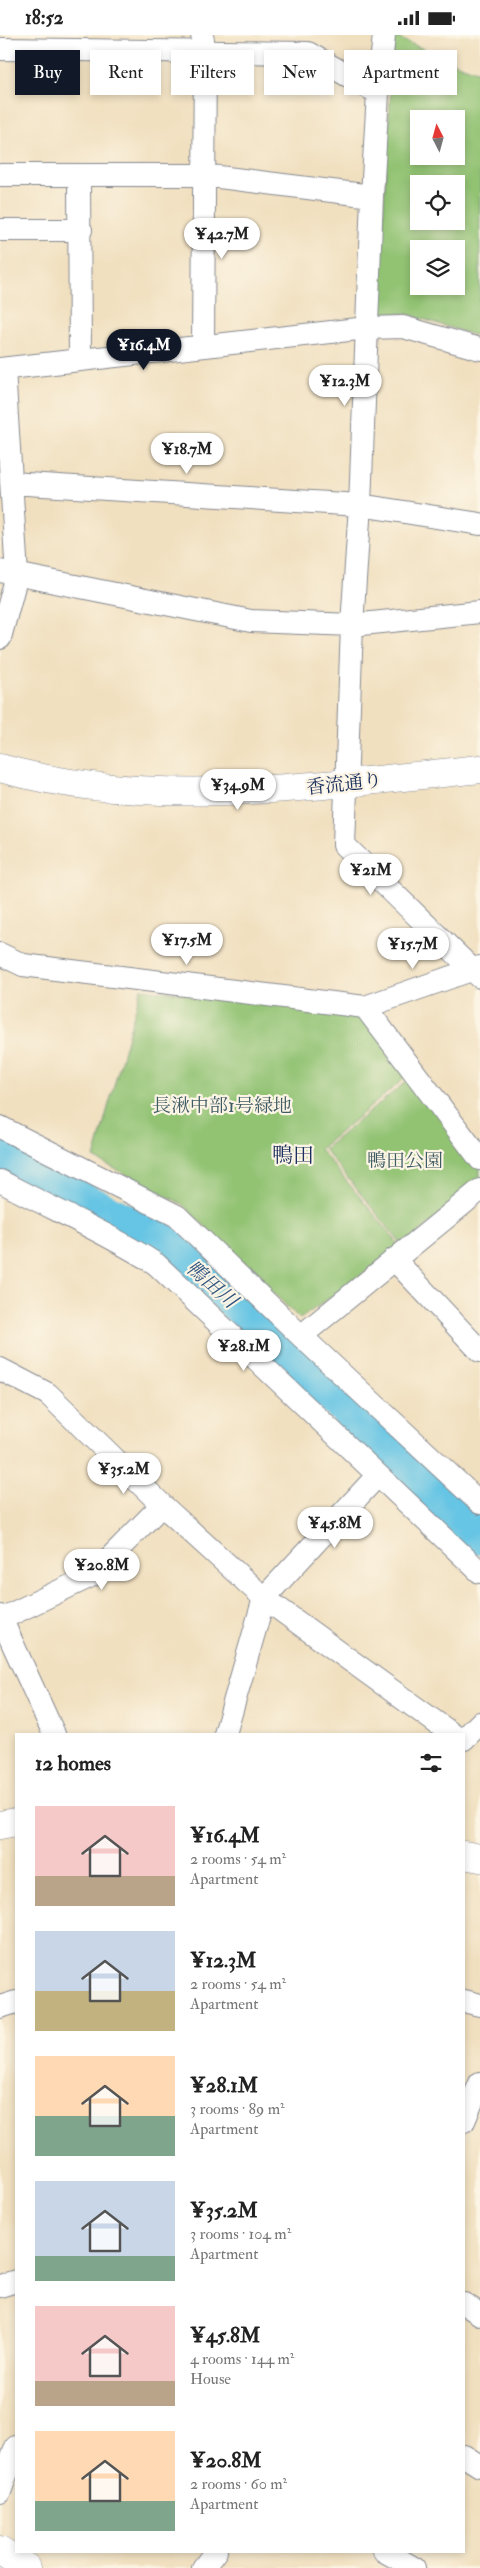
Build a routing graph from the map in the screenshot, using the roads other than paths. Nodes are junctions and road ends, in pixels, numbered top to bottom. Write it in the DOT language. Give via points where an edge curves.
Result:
graph roads {
  1 [pos="384,35"];
  2 [pos="204,44"];
  3 [pos="0,49"];
  4 [pos="382,50"];
  5 [pos="344,74"];
  6 [pos="378,95"];
  7 [pos="0,175"];
  8 [pos="203,175"];
  9 [pos="79,177"];
  10 [pos="372,196"];
  11 [pos="0,230"];
  12 [pos="81,230"];
  13 [pos="367,328"];
  14 [pos="203,345"];
  15 [pos="480,349"];
  16 [pos="80,360"];
  17 [pos="2,369"];
  18 [pos="11,483"];
  19 [pos="360,505"];
  20 [pos="480,524"];
  21 [pos="8,573"];
  22 [pos="480,612"];
  23 [pos="352,625"];
  24 [pos="0,638"];
  25 [pos="0,768"];
  26 [pos="480,769"];
  27 [pos="346,783"];
  28 [pos="0,955"];
  29 [pos="478,971"];
  30 [pos="365,1007"];
  31 [pos="0,1127"];
  32 [pos="480,1159"];
  33 [pos="0,1181"];
  34 [pos="480,1190"];
  35 [pos="394,1259"];
  36 [pos="301,1336"];
  37 [pos="480,1351"];
  38 [pos="0,1369"];
  39 [pos="378,1475"];
  40 [pos="480,1503"];
  41 [pos="162,1505"];
  42 [pos="480,1573"];
  43 [pos="264,1599"];
  44 [pos="1,1617"];
  45 [pos="480,1723"];
  46 [pos="54,1733"];
  47 [pos="225,1733"];
  48 [pos="451,1733"];
  49 [pos="465,1738"];
  50 [pos="15,1822"];
  51 [pos="0,1825"];
  52 [pos="465,1855"];
  53 [pos="480,1857"];
  54 [pos="465,2001"];
  55 [pos="15,2002"];
  56 [pos="480,2005"];
  57 [pos="0,2007"];
  58 [pos="480,2083"];
  59 [pos="465,2119"];
  60 [pos="15,2281"];
  61 [pos="0,2286"];
  62 [pos="465,2305"];
  63 [pos="480,2314"];
  64 [pos="15,2450"];
  65 [pos="465,2457"];
  66 [pos="480,2466"];
  67 [pos="0,2492"];
  68 [pos="0,2550"];
  69 [pos="214,2553"];
  70 [pos="388,2553"];
  71 [pos="27,2568"];
  72 [pos="203,2568"];
  73 [pos="414,2568"];
  1 -- 4 [label="street"];
  2 -- 3 [label="street"];
  2 -- 5 [label="street" via="308,53"];
  2 -- 8 [label="street"];
  6 -- 10 [label="street"];
  7 -- 9 [label="street"];
  8 -- 9 [label="street"];
  8 -- 10 [label="street"];
  8 -- 14 [label="street"];
  9 -- 12 [label="street"];
  10 -- 13 [label="street"];
  11 -- 12 [label="street"];
  12 -- 16 [label="street"];
  13 -- 14 [label="street"];
  13 -- 15 [label="street" via="403,327"];
  13 -- 19 [label="street"];
  14 -- 16 [label="street"];
  16 -- 17 [label="street"];
  17 -- 18 [label="street"];
  18 -- 19 [label="street"];
  18 -- 21 [label="street"];
  19 -- 20 [label="street"];
  19 -- 23 [label="street"];
  21 -- 23 [label="street" via="251,621"];
  21 -- 24 [label="street"];
  22 -- 23 [label="street"];
  23 -- 27 [label="street"];
  25 -- 27 [label="street, 香流通り" via="33,777 149,791 269,790"];
  26 -- 27 [label="street, 香流通り"];
  27 -- 29 [label="street" via="344,845"];
  28 -- 30 [label="street" via="24,965"];
  29 -- 30 [label="street"];
  30 -- 32 [label="street"];
  31 -- 36 [label="street" via="177,1216"];
  33 -- 39 [label="street" via="120,1241 156,1264"];
  34 -- 35 [label="street"];
  35 -- 36 [label="street"];
  35 -- 37 [label="street"];
  36 -- 40 [label="street"];
  38 -- 41 [label="street" via="48,1394"];
  39 -- 42 [label="street"];
  39 -- 43 [label="street"];
  41 -- 43 [label="street"];
  41 -- 44 [label="street" via="93,1575"];
  43 -- 47 [label="street"];
  43 -- 48 [label="street"];
  44 -- 46 [label="street"];
  45 -- 49 [label="street"];
  50 -- 51 [label="street"];
  52 -- 53 [label="street"];
  54 -- 56 [label="street"];
  55 -- 57 [label="street"];
  58 -- 59 [label="street"];
  60 -- 61 [label="street"];
  62 -- 63 [label="street"];
  64 -- 67 [label="street"];
  65 -- 66 [label="street"];
  68 -- 71 [label="street"];
  69 -- 72 [label="street"];
  70 -- 73 [label="street"];
}
